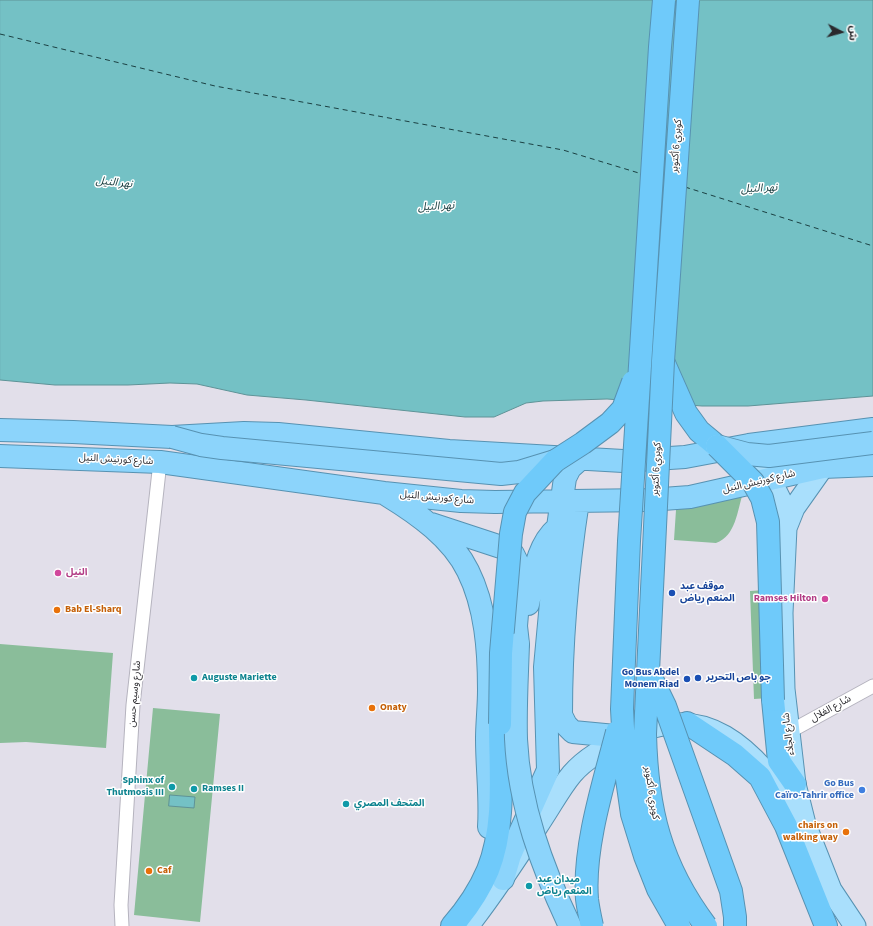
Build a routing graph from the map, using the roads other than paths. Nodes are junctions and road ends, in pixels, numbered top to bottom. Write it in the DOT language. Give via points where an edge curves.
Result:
graph roads {
  1 [pos="664,0"];
  2 [pos="688,0"];
  3 [pos="663,361"];
  4 [pos="640,365"];
  5 [pos="873,429"];
  6 [pos="0,430"];
  7 [pos="826,436"];
  8 [pos="172,437"];
  9 [pos="873,443"];
  10 [pos="749,445"];
  11 [pos="717,446"];
  12 [pos="491,454"];
  13 [pos="0,456"];
  14 [pos="580,459"];
  15 [pos="555,461"];
  16 [pos="160,462"];
  17 [pos="873,464"];
  18 [pos="829,467"];
  19 [pos="770,478"];
  20 [pos="384,493"];
  21 [pos="461,501"];
  22 [pos="569,502"];
  23 [pos="426,522"];
  24 [pos="558,527"];
  25 [pos="786,528"];
  26 [pos="518,644"];
  27 [pos="648,672"];
  28 [pos="873,686"];
  29 [pos="622,709"];
  30 [pos="687,723"];
  31 [pos="789,732"];
  32 [pos="626,737"];
  33 [pos="795,784"];
  34 [pos="805,824"];
  35 [pos="492,881"];
  36 [pos="831,890"];
  37 [pos="473,921"];
  38 [pos="122,926"];
  39 [pos="452,926"];
  40 [pos="570,926"];
  41 [pos="592,926"];
  42 [pos="679,926"];
  43 [pos="706,926"];
  44 [pos="735,926"];
  45 [pos="826,926"];
  46 [pos="833,926"];
  47 [pos="855,926"];
  1 -- 4 [label="highway, كوبري 6 أكتوبر, bridge"];
  2 -- 3 [label="highway, كوبري 6 أكتوبر, bridge"];
  3 -- 11 [label="highway" via="686,413 699,431"];
  3 -- 27 [label="highway, كوبري 6 أكتوبر, bridge"];
  4 -- 15 [label="highway, bridge" via="619,414 598,433"];
  4 -- 29 [label="highway, كوبري 6 أكتوبر, bridge"];
  5 -- 7 [label="highway"];
  6 -- 8 [label="highway"];
  7 -- 10 [label="highway"];
  7 -- 18 [label="highway" via="818,439 815,450"];
  8 -- 12 [label="highway" via="278,434"];
  8 -- 15 [label="highway, bridge" via="222,448 501,474 518,472"];
  9 -- 11 [label="highway, bridge" via="768,456 747,454"];
  10 -- 14 [label="highway" via="685,457 623,461"];
  10 -- 19 [label="main road, شارع الجلاء"];
  11 -- 33 [label="highway, bridge" via="754,482 762,498 768,522 773,700 779,761"];
  12 -- 14 [label="highway"];
  12 -- 21 [label="highway" via="487,475 476,490"];
  13 -- 16 [label="highway, شارع كورنيش النيل"];
  14 -- 22 [label="highway" via="570,468 565,478"];
  15 -- 35 [label="highway, bridge" via="525,493 511,534 501,653 498,828 490,864"];
  16 -- 20 [label="highway, شارع كورنيش النيل"];
  16 -- 38 [label="street, شارع وسيم حسن" via="133,705 121,905"];
  17 -- 18 [label="highway, شارع كورنيش النيل"];
  18 -- 19 [label="highway, شارع كورنيش النيل"];
  18 -- 25 [label="main road, شارع الجلاء" via="794,508"];
  19 -- 22 [label="highway, شارع كورنيش النيل" via="745,486 690,496"];
  19 -- 25 [label="main road, شارع الجلاء" via="782,503"];
  20 -- 21 [label="highway, شارع كورنيش النيل"];
  20 -- 23 [label="highway"];
  21 -- 22 [label="highway, شارع كورنيش النيل"];
  22 -- 24 [label="highway"];
  22 -- 32 [label="highway" via="571,548 561,715 573,732"];
  23 -- 26 [label="highway" via="492,543 513,554 520,578 516,626"];
  23 -- 35 [label="highway" via="451,546 468,571 482,616 489,672 488,845"];
  24 -- 26 [label="highway" via="542,546"];
  24 -- 35 [label="highway" via="545,667 548,770 510,855"];
  25 -- 31 [label="main road, شارع الجلاء" via="782,613 784,689"];
  26 -- 40 [label="highway, bridge" via="516,740 524,798 540,859"];
  27 -- 43 [label="highway, كوبري 6 أكتوبر, bridge" via="645,734 651,809 662,847 678,882"];
  27 -- 44 [label="highway, bridge" via="665,706 731,891"];
  28 -- 31 [label="street, شارع الغلال"];
  29 -- 41 [label="highway, bridge" via="595,822 588,866 587,898"];
  29 -- 42 [label="highway, كوبري 6 أكتوبر, bridge" via="625,765 632,814 658,889"];
  30 -- 32 [label="main road" via="659,725"];
  30 -- 34 [label="main road" via="712,730 733,740 763,767"];
  30 -- 45 [label="highway" via="735,755 760,777 786,826"];
  31 -- 33 [label="main road, شارع الجلاء"];
  32 -- 35 [label="main road" via="592,755 572,774"];
  33 -- 34 [label="main road, شارع الجلاء"];
  34 -- 36 [label="main road, شارع الجلاء"];
  35 -- 37 [label="main road"];
  35 -- 39 [label="highway"];
  36 -- 46 [label="main road"];
  36 -- 47 [label="main road, شارع الجلاء"];
}
